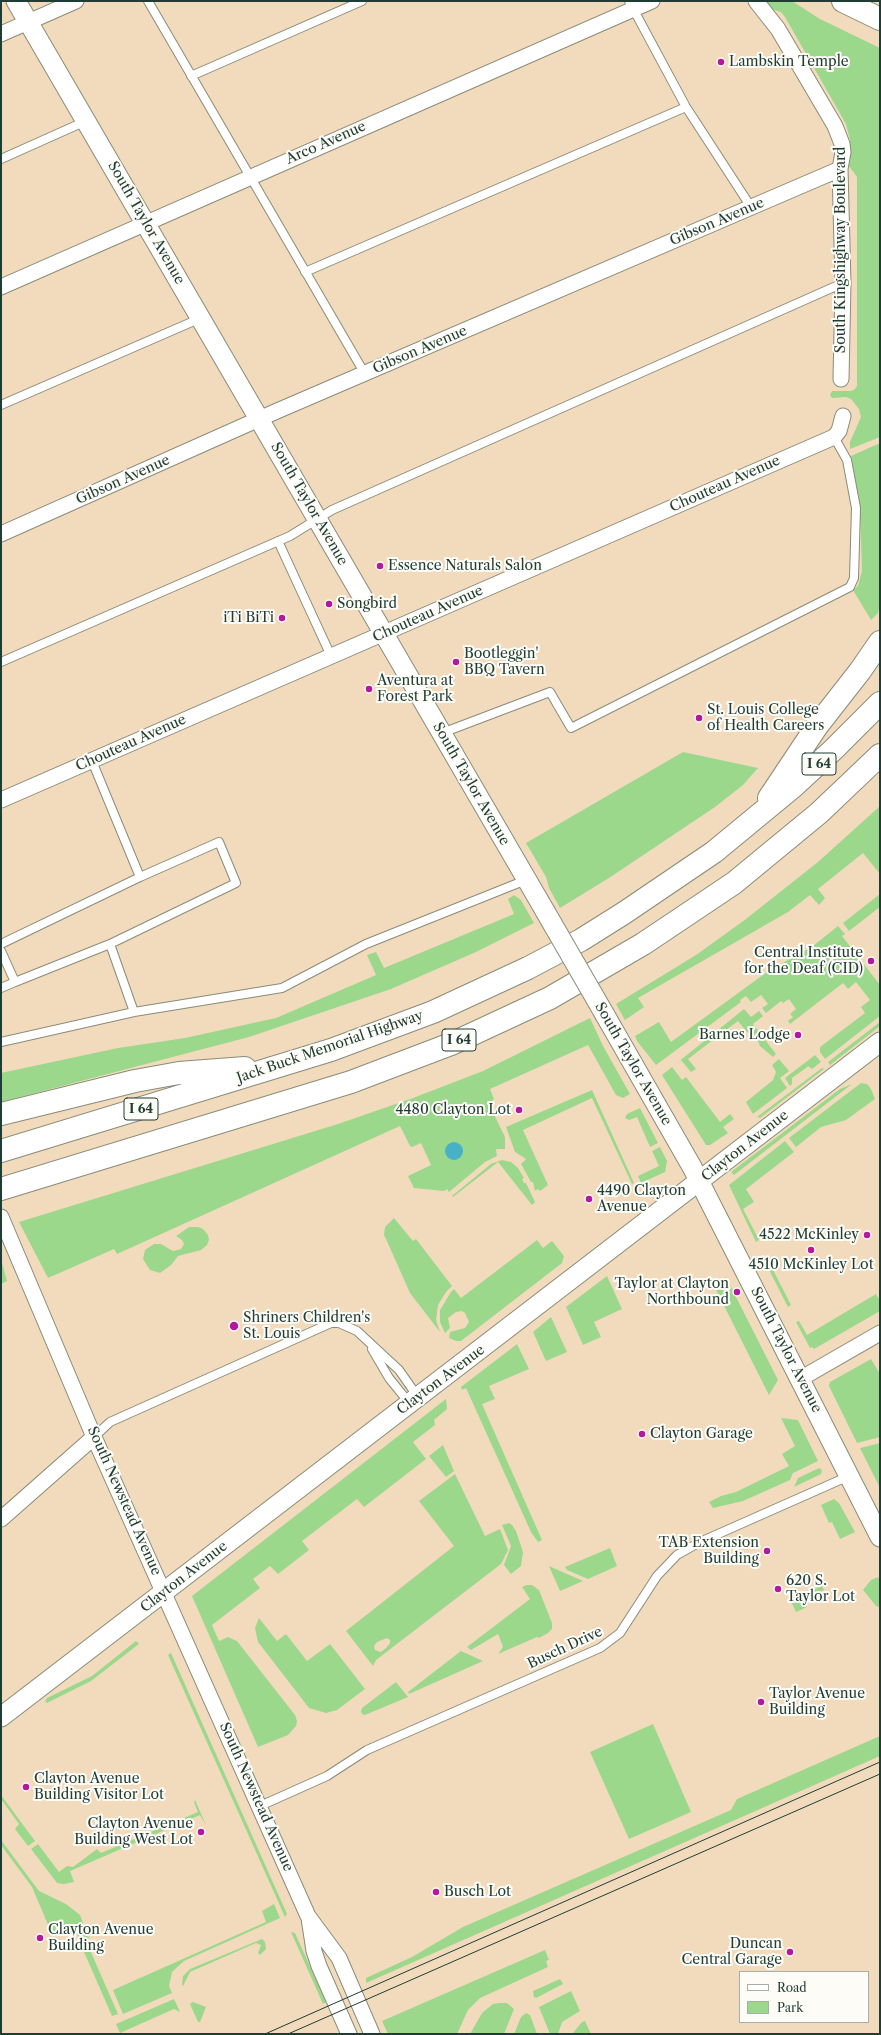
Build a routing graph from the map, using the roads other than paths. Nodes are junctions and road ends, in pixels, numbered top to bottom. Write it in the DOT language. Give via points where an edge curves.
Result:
graph roads {
  1 [pos="16,1"];
  2 [pos="76,1"];
  3 [pos="148,1"];
  4 [pos="362,1"];
  5 [pos="652,1"];
  6 [pos="756,1"];
  7 [pos="843,1"];
  8 [pos="631,5"];
  9 [pos="880,19"];
  10 [pos="28,22"];
  11 [pos="1,34"];
  12 [pos="191,76"];
  13 [pos="686,107"];
  14 [pos="86,121"];
  15 [pos="1,159"];
  16 [pos="840,169"];
  17 [pos="250,177"];
  18 [pos="751,207"];
  19 [pos="145,223"];
  20 [pos="306,272"];
  21 [pos="843,283"];
  22 [pos="1,286"];
  23 [pos="201,318"];
  24 [pos="364,374"];
  25 [pos="841,379"];
  26 [pos="1,405"];
  27 [pos="843,416"];
  28 [pos="260,419"];
  29 [pos="834,437"];
  30 [pos="317,519"];
  31 [pos="1,534"];
  32 [pos="278,541"];
  33 [pos="384,633"];
  34 [pos="880,642"];
  35 [pos="331,656"];
  36 [pos="1,662"];
  37 [pos="880,703"];
  38 [pos="442,733"];
  39 [pos="880,755"];
  40 [pos="92,761"];
  41 [pos="880,768"];
  42 [pos="858,777"];
  43 [pos="1,800"];
  44 [pos="754,821"];
  45 [pos="140,877"];
  46 [pos="526,880"];
  47 [pos="1,944"];
  48 [pos="110,944"];
  49 [pos="1,951"];
  50 [pos="15,982"];
  51 [pos="1,988"];
  52 [pos="134,1012"];
  53 [pos="1,1042"];
  54 [pos="880,1042"];
  55 [pos="280,1066"];
  56 [pos="1,1114"];
  57 [pos="1,1152"];
  58 [pos="700,1181"];
  59 [pos="1,1189"];
  60 [pos="4,1223"];
  61 [pos="880,1333"];
  62 [pos="368,1342"];
  63 [pos="800,1379"];
  64 [pos="414,1400"];
  65 [pos="94,1437"];
  66 [pos="849,1476"];
  67 [pos="1,1519"];
  68 [pos="880,1537"];
  69 [pos="165,1592"];
  70 [pos="1,1717"];
  71 [pos="260,1806"];
  72 [pos="308,1916"];
  73 [pos="349,2034"];
  74 [pos="372,2034"];
  1 -- 10 [label="street, South Taylor Avenue"];
  2 -- 10 [label="street"];
  3 -- 12 [label="lane"];
  4 -- 12 [label="lane"];
  5 -- 8 [label="street, Arco Avenue"];
  6 -- 16 [label="street, South Kingshighway Boulevard" via="778,29 837,130 843,152"];
  7 -- 9 [label="main road"];
  8 -- 13 [label="lane"];
  8 -- 17 [label="street, Arco Avenue"];
  10 -- 11 [label="street"];
  10 -- 14 [label="street, South Taylor Avenue"];
  12 -- 17 [label="lane"];
  13 -- 18 [label="lane"];
  13 -- 20 [label="lane"];
  14 -- 15 [label="lane"];
  14 -- 19 [label="street, South Taylor Avenue"];
  16 -- 18 [label="street, Gibson Avenue"];
  16 -- 21 [label="street, South Kingshighway Boulevard"];
  17 -- 19 [label="street, Arco Avenue"];
  17 -- 20 [label="lane"];
  18 -- 24 [label="street, Gibson Avenue"];
  19 -- 22 [label="street, Arco Avenue"];
  19 -- 23 [label="street, South Taylor Avenue"];
  20 -- 24 [label="lane"];
  21 -- 25 [label="street, South Kingshighway Boulevard"];
  21 -- 30 [label="lane" via="332,510"];
  23 -- 26 [label="lane"];
  23 -- 28 [label="street, South Taylor Avenue"];
  24 -- 28 [label="street, Gibson Avenue"];
  27 -- 29 [label="street"];
  28 -- 30 [label="street, South Taylor Avenue"];
  28 -- 31 [label="street, Gibson Avenue"];
  29 -- 33 [label="street, Chouteau Avenue"];
  29 -- 38 [label="lane" via="847,460 856,508 854,578 850,587 571,728 550,692"];
  30 -- 32 [label="lane"];
  30 -- 33 [label="street, South Taylor Avenue"];
  32 -- 35 [label="lane"];
  32 -- 36 [label="lane"];
  33 -- 35 [label="street, Chouteau Avenue"];
  33 -- 38 [label="street, South Taylor Avenue"];
  34 -- 44 [label="main road" via="817,726"];
  35 -- 40 [label="street, Chouteau Avenue"];
  37 -- 44 [label="main road, Jack Buck Memorial Highway / I 64" via="834,749"];
  38 -- 46 [label="street, South Taylor Avenue"];
  39 -- 42 [label="main road, I 64"];
  40 -- 43 [label="street, Chouteau Avenue"];
  40 -- 45 [label="lane"];
  41 -- 42 [label="main road"];
  42 -- 59 [label="main road, I 64" via="777,848 690,914 600,970 501,1022 409,1061 351,1082"];
  44 -- 55 [label="main road, Jack Buck Memorial Highway / I 64" via="669,884 581,940 528,968 433,1012"];
  45 -- 47 [label="lane"];
  45 -- 48 [label="lane" via="219,842 236,883"];
  46 -- 52 [label="lane" via="366,944 282,988"];
  46 -- 58 [label="street, South Taylor Avenue, bridge"];
  48 -- 50 [label="lane"];
  48 -- 52 [label="lane"];
  49 -- 50 [label="lane"];
  50 -- 51 [label="lane"];
  52 -- 53 [label="lane"];
  54 -- 58 [label="street, Clayton Avenue"];
  55 -- 56 [label="main road" via="179,1073 135,1081"];
  55 -- 57 [label="main road, Jack Buck Memorial Highway / I 64"];
  58 -- 63 [label="street, South Taylor Avenue"];
  58 -- 64 [label="street, Clayton Avenue"];
  60 -- 65 [label="street, South Newstead Avenue"];
  61 -- 63 [label="street"];
  62 -- 64 [label="lane" via="389,1378"];
  62 -- 64 [label="lane" via="399,1370"];
  62 -- 65 [label="lane" via="349,1326 339,1322 331,1324 110,1422"];
  63 -- 66 [label="street, South Taylor Avenue"];
  64 -- 69 [label="street, Clayton Avenue"];
  65 -- 67 [label="street"];
  65 -- 69 [label="street, South Newstead Avenue"];
  66 -- 68 [label="street, South Taylor Avenue"];
  66 -- 71 [label="lane, Busch Drive" via="700,1542 677,1555 657,1576 620,1633 600,1648 367,1750 327,1776"];
  69 -- 70 [label="street, Clayton Avenue"];
  69 -- 71 [label="street, South Newstead Avenue"];
  71 -- 72 [label="street, South Newstead Avenue"];
  72 -- 73 [label="street, South Newstead Avenue" via="319,1966"];
  72 -- 74 [label="street, South Newstead Avenue" via="339,1958"];
}
